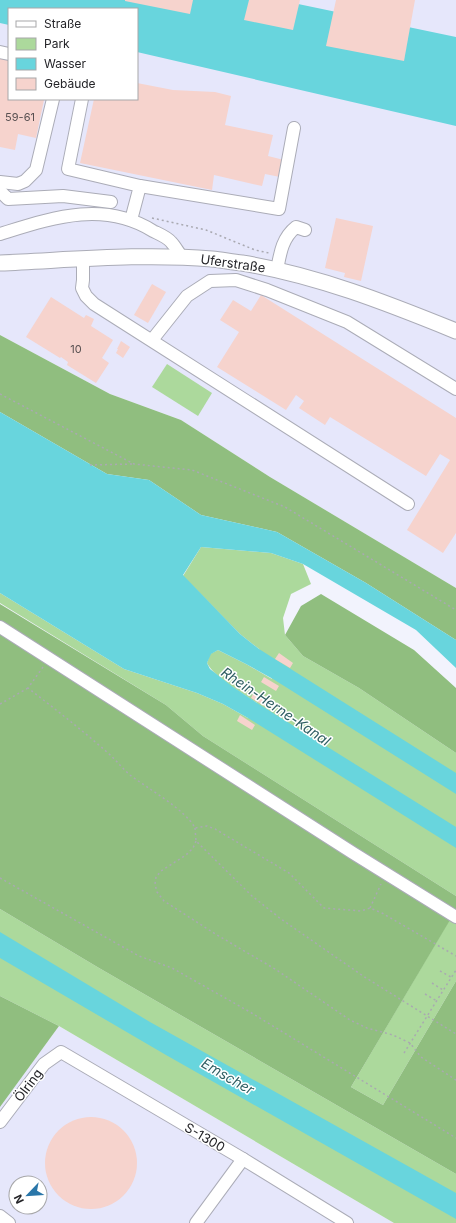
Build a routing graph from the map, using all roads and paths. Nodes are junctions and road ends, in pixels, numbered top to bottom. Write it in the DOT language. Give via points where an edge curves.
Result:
graph roads {
  1 [pos="53,100"];
  2 [pos="82,100"];
  3 [pos="294,128"];
  4 [pos="0,182"];
  5 [pos="140,186"];
  6 [pos="0,191"];
  7 [pos="111,202"];
  8 [pos="131,220"];
  9 [pos="306,230"];
  10 [pos="0,234"];
  11 [pos="182,257"];
  12 [pos="83,259"];
  13 [pos="0,263"];
  14 [pos="277,270"];
  15 [pos="456,331"];
  16 [pos="152,340"];
  17 [pos="456,389"];
  18 [pos="0,394"];
  19 [pos="134,464"];
  20 [pos="90,465"];
  21 [pos="408,504"];
  22 [pos="456,610"];
  23 [pos="0,628"];
  24 [pos="48,658"];
  25 [pos="28,688"];
  26 [pos="0,704"];
  27 [pos="195,828"];
  28 [pos="196,841"];
  29 [pos="386,874"];
  30 [pos="0,878"];
  31 [pos="370,908"];
  32 [pos="456,917"];
  33 [pos="456,956"];
  34 [pos="456,970"];
  35 [pos="440,971"];
  36 [pos="451,978"];
  37 [pos="432,983"];
  38 [pos="443,990"];
  39 [pos="424,994"];
  40 [pos="437,1001"];
  41 [pos="428,1016"];
  42 [pos="456,1034"];
  43 [pos="410,1043"];
  44 [pos="61,1052"];
  45 [pos="404,1053"];
  46 [pos="456,1080"];
  47 [pos="0,1122"];
  48 [pos="456,1138"];
  49 [pos="243,1159"];
  50 [pos="0,1216"];
  51 [pos="9,1223"];
  52 [pos="196,1223"];
  53 [pos="347,1223"];
  1 -- 4 [label="lane" via="36,170 18,184"];
  2 -- 5 [label="lane" via="68,170"];
  3 -- 5 [label="lane" via="279,210"];
  5 -- 8 [label="lane"];
  6 -- 7 [label="lane" via="8,199 63,196"];
  8 -- 10 [label="lane" via="99,214 74,215"];
  8 -- 11 [label="lane" via="171,241"];
  9 -- 14 [label="lane" via="296,228 286,237"];
  11 -- 12 [label="main road, Uferstraße"];
  11 -- 14 [label="main road, Uferstraße" via="214,259"];
  12 -- 13 [label="main road, Uferstraße"];
  12 -- 16 [label="lane" via="82,288 86,296 94,304"];
  14 -- 15 [label="main road, Uferstraße" via="354,292"];
  16 -- 17 [label="lane" via="187,296 210,281 236,280 347,322"];
  16 -- 21 [label="lane"];
  18 -- 19 [label="path"];
  19 -- 20 [label="path"];
  19 -- 22 [label="path" via="192,470 285,507"];
  23 -- 24 [label="lane"];
  24 -- 25 [label="path"];
  24 -- 29 [label="lane"];
  25 -- 26 [label="path"];
  25 -- 27 [label="path" via="72,722 128,774 183,813 192,821"];
  27 -- 28 [label="path"];
  27 -- 31 [label="path" via="204,826 215,829 289,873 324,908 361,911"];
  28 -- 41 [label="path" via="232,878 272,912 363,976"];
  28 -- 43 [label="path" via="186,855 156,877 157,892 164,901 275,969 350,1020"];
  29 -- 31 [label="path"];
  29 -- 32 [label="lane"];
  30 -- 48 [label="path" via="139,956 172,968 250,1012"];
  31 -- 33 [label="path"];
  34 -- 36 [label="path"];
  35 -- 36 [label="path"];
  36 -- 38 [label="path"];
  37 -- 38 [label="path"];
  38 -- 40 [label="path"];
  39 -- 40 [label="path"];
  40 -- 41 [label="path"];
  41 -- 42 [label="path"];
  41 -- 43 [label="path"];
  43 -- 45 [label="path"];
  43 -- 46 [label="path" via="421,1058"];
  44 -- 47 [label="lane, Ölring" via="44,1064"];
  44 -- 49 [label="lane, S-1300"];
  49 -- 52 [label="lane"];
  49 -- 53 [label="lane, S-1300"];
  50 -- 51 [label="lane"];
}
